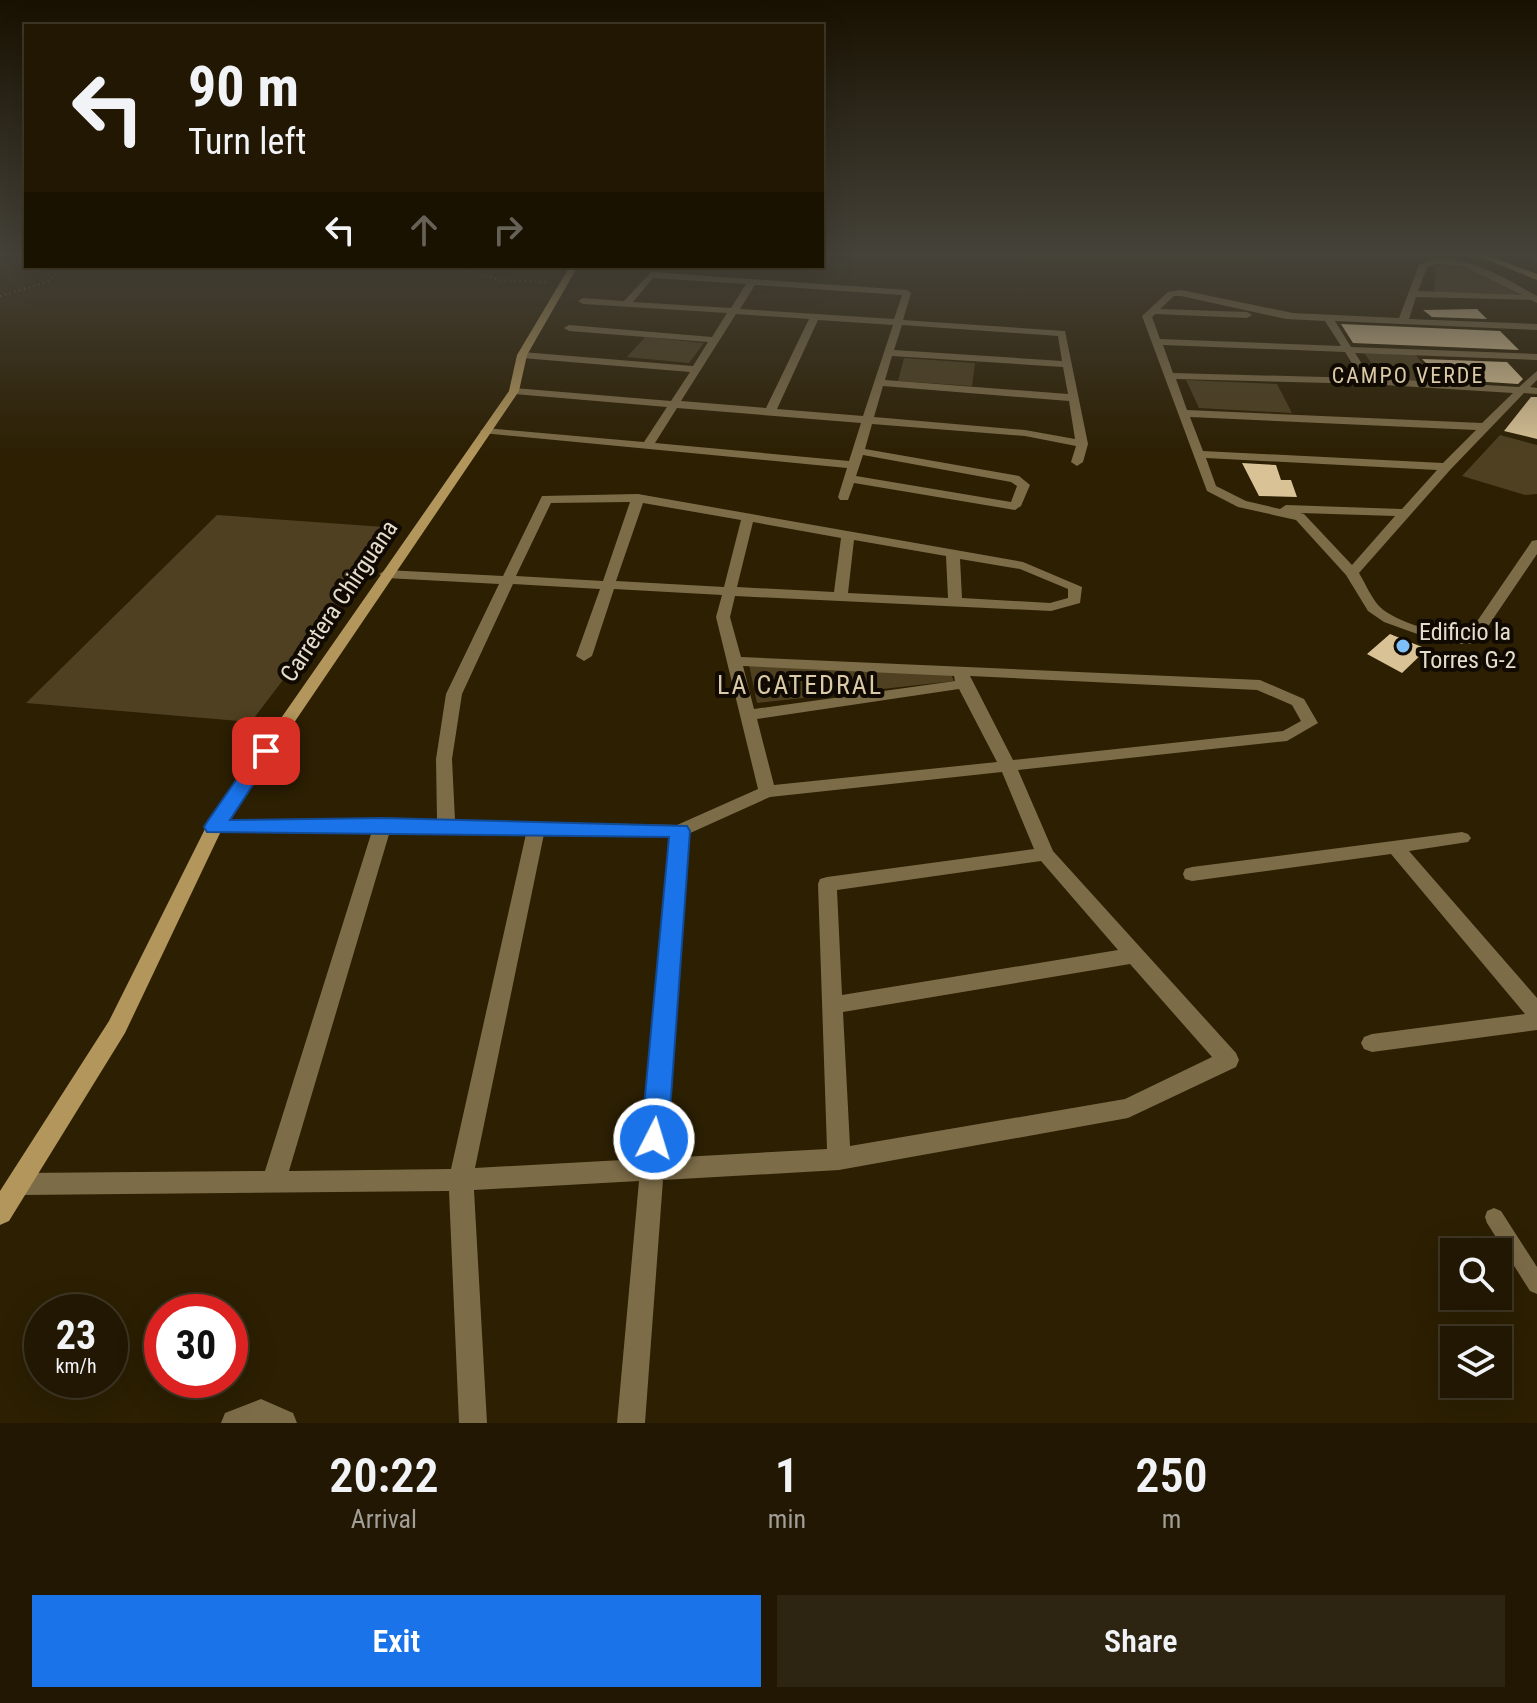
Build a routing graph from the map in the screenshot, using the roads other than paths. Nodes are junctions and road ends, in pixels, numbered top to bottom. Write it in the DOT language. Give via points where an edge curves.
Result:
graph roads {
  1 [pos="541,321"];
  2 [pos="727,321"];
  3 [pos="813,321"];
  4 [pos="889,321"];
  5 [pos="1149,321"];
  6 [pos="1331,321"];
  7 [pos="1412,321"];
  8 [pos="899,322"];
  9 [pos="1537,327"];
  10 [pos="569,328"];
  11 [pos="715,340"];
  12 [pos="1157,342"];
  13 [pos="1349,349"];
  14 [pos="889,353"];
  15 [pos="522,355"];
  16 [pos="1537,357"];
  17 [pos="1068,364"];
  18 [pos="696,369"];
  19 [pos="1537,374"];
  20 [pos="1169,376"];
  21 [pos="1368,381"];
  22 [pos="880,383"];
  23 [pos="1521,390"];
  24 [pos="514,391"];
  25 [pos="1537,391"];
  26 [pos="1074,398"];
  27 [pos="674,404"];
  28 [pos="770,412"];
  29 [pos="1183,413"];
  30 [pos="868,420"];
  31 [pos="1487,427"];
  32 [pos="486,431"];
  33 [pos="1082,444"];
  34 [pos="647,446"];
  35 [pos="858,451"];
  36 [pos="1199,454"];
  37 [pos="1077,462"];
  38 [pos="1446,467"];
  39 [pos="852,472"];
  40 [pos="844,497"];
  41 [pos="638,498"];
  42 [pos="1268,508"];
  43 [pos="1406,513"];
  44 [pos="748,517"];
  45 [pos="848,535"];
  46 [pos="1537,544"];
  47 [pos="953,553"];
  48 [pos="1352,573"];
  49 [pos="386,574"];
  50 [pos="507,580"];
  51 [pos="608,585"];
  52 [pos="731,591"];
  53 [pos="840,597"];
  54 [pos="955,602"];
  55 [pos="584,656"];
  56 [pos="735,661"];
  57 [pos="962,677"];
  58 [pos="748,715"];
  59 [pos="1008,766"];
  60 [pos="767,792"];
  61 [pos="383,825"];
  62 [pos="446,826"];
  63 [pos="214,827"];
  64 [pos="536,828"];
  65 [pos="679,831"];
  66 [pos="1462,838"];
  67 [pos="1395,847"];
  68 [pos="1045,854"];
  69 [pos="1192,874"];
  70 [pos="1135,955"];
  71 [pos="832,1005"];
  72 [pos="1537,1013"];
  73 [pos="1537,1021"];
  74 [pos="1372,1043"];
  75 [pos="839,1159"];
  76 [pos="652,1169"];
  77 [pos="461,1180"];
  78 [pos="273,1183"];
  79 [pos="21,1184"];
  80 [pos="0,1213"];
  81 [pos="1494,1217"];
  82 [pos="1537,1284"];
  83 [pos="235,1423"];
  84 [pos="283,1423"];
  85 [pos="473,1423"];
  86 [pos="631,1423"];
  1 -- 15 [label="street, Carretera Chirguana"];
  2 -- 11 [label="street"];
  3 -- 28 [label="street"];
  4 -- 8 [label="street"];
  5 -- 12 [label="street"];
  6 -- 13 [label="street"];
  7 -- 9 [label="street"];
  8 -- 14 [label="street"];
  8 -- 17 [label="street" via="1062,333"];
  10 -- 11 [label="street"];
  11 -- 18 [label="street"];
  12 -- 13 [label="street"];
  12 -- 20 [label="street"];
  13 -- 16 [label="street"];
  13 -- 21 [label="street"];
  14 -- 17 [label="street"];
  14 -- 22 [label="street"];
  15 -- 18 [label="street"];
  15 -- 24 [label="street, Carretera Chirguana"];
  17 -- 26 [label="street"];
  18 -- 27 [label="street"];
  19 -- 23 [label="street"];
  20 -- 21 [label="street"];
  20 -- 29 [label="street"];
  21 -- 23 [label="street"];
  22 -- 26 [label="street"];
  22 -- 30 [label="street"];
  23 -- 25 [label="street"];
  23 -- 31 [label="street"];
  24 -- 27 [label="street"];
  24 -- 32 [label="street, Carretera Chirguana"];
  26 -- 33 [label="street"];
  27 -- 28 [label="street"];
  27 -- 34 [label="street"];
  28 -- 30 [label="street"];
  29 -- 31 [label="street"];
  29 -- 36 [label="street"];
  30 -- 33 [label="street" via="1025,433"];
  30 -- 35 [label="street"];
  31 -- 38 [label="street"];
  32 -- 34 [label="street"];
  32 -- 49 [label="street, Carretera Chirguana"];
  33 -- 37 [label="street"];
  34 -- 39 [label="street"];
  35 -- 39 [label="street"];
  35 -- 39 [label="street" via="1015,479 1024,485 1015,506"];
  36 -- 38 [label="street"];
  36 -- 42 [label="street" via="1211,488 1242,504"];
  38 -- 43 [label="street"];
  39 -- 40 [label="street"];
  41 -- 44 [label="street"];
  41 -- 50 [label="street" via="546,499"];
  41 -- 51 [label="street"];
  42 -- 43 [label="street"];
  42 -- 48 [label="street" via="1300,517"];
  43 -- 48 [label="street"];
  44 -- 45 [label="street"];
  44 -- 52 [label="street"];
  45 -- 47 [label="street"];
  45 -- 53 [label="street"];
  46 -- 48 [label="street" via="1471,641 1445,640 1389,619 1373,608"];
  47 -- 54 [label="street"];
  47 -- 54 [label="street" via="1023,566 1075,587 1075,600 1051,607"];
  49 -- 50 [label="street"];
  49 -- 63 [label="street, Carretera Chirguana"];
  50 -- 51 [label="street"];
  50 -- 62 [label="street" via="454,694 444,759"];
  51 -- 52 [label="street"];
  51 -- 55 [label="street"];
  52 -- 53 [label="street"];
  52 -- 56 [label="street" via="723,617"];
  53 -- 54 [label="street"];
  56 -- 57 [label="street"];
  56 -- 58 [label="street"];
  57 -- 58 [label="street"];
  57 -- 59 [label="street"];
  57 -- 59 [label="street" via="1260,685 1298,702 1310,723 1287,736"];
  58 -- 60 [label="street"];
  59 -- 60 [label="street"];
  59 -- 68 [label="street"];
  60 -- 65 [label="street"];
  61 -- 62 [label="street"];
  61 -- 63 [label="street"];
  61 -- 78 [label="street"];
  62 -- 64 [label="street"];
  63 -- 79 [label="street, Carretera Chirguana" via="117,1027"];
  64 -- 65 [label="street"];
  64 -- 77 [label="street"];
  65 -- 76 [label="street"];
  66 -- 67 [label="street"];
  67 -- 69 [label="street"];
  67 -- 72 [label="street"];
  68 -- 70 [label="street"];
  68 -- 71 [label="street" via="827,884"];
  70 -- 71 [label="street"];
  70 -- 75 [label="street" via="1228,1060 1128,1108"];
  71 -- 75 [label="street"];
  73 -- 74 [label="street"];
  75 -- 76 [label="street"];
  76 -- 77 [label="street"];
  76 -- 86 [label="street"];
  77 -- 78 [label="street"];
  77 -- 85 [label="street"];
  78 -- 79 [label="street"];
  79 -- 80 [label="street, Carretera Chirguana"];
  81 -- 82 [label="lane"];
  83 -- 84 [label="street" via="261,1413"];
}
